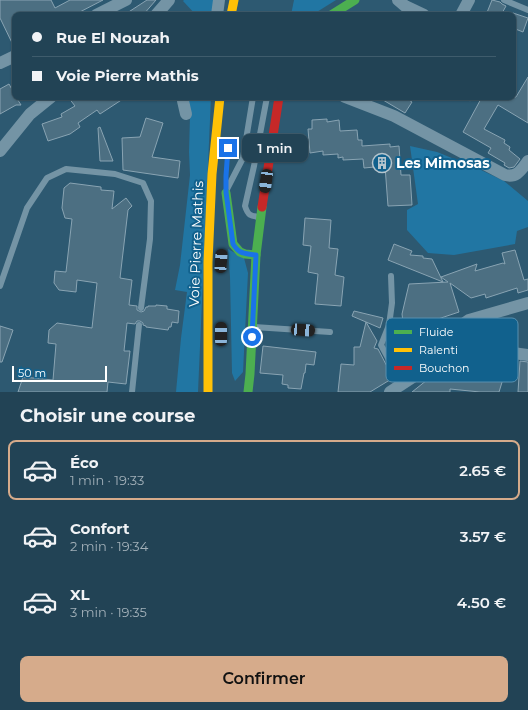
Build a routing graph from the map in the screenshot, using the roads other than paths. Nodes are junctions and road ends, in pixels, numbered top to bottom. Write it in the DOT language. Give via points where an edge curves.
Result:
graph roads {
  1 [pos="126,0"];
  2 [pos="169,0"];
  3 [pos="219,0"];
  4 [pos="234,0"];
  5 [pos="355,0"];
  6 [pos="398,0"];
  7 [pos="469,0"];
  8 [pos="504,0"];
  9 [pos="528,10"];
  10 [pos="102,12"];
  11 [pos="159,12"];
  12 [pos="217,12"];
  13 [pos="232,12"];
  14 [pos="336,12"];
  15 [pos="418,12"];
  16 [pos="463,12"];
  17 [pos="12,57"];
  18 [pos="0,63"];
  19 [pos="47,100"];
  20 [pos="183,100"];
  21 [pos="220,100"];
  22 [pos="253,100"];
  23 [pos="266,100"];
  24 [pos="279,100"];
  25 [pos="353,100"];
  26 [pos="186,114"];
  27 [pos="0,151"];
  28 [pos="528,161"];
  29 [pos="227,168"];
  30 [pos="226,192"];
  31 [pos="261,217"];
  32 [pos="223,238"];
  33 [pos="256,255"];
  34 [pos="391,276"];
  35 [pos="0,286"];
  36 [pos="528,303"];
  37 [pos="141,308"];
  38 [pos="390,318"];
  39 [pos="476,318"];
  40 [pos="139,325"];
  41 [pos="252,326"];
  42 [pos="330,332"];
  43 [pos="386,332"];
  44 [pos="386,354"];
  45 [pos="518,354"];
  46 [pos="528,355"];
  47 [pos="405,382"];
  48 [pos="402,384"];
  49 [pos="132,392"];
  50 [pos="208,392"];
  51 [pos="248,392"];
  52 [pos="390,392"];
  1 -- 10 [label="street"];
  2 -- 11 [label="street"];
  3 -- 12 [label="street"];
  4 -- 13 [label="main road"];
  5 -- 14 [label="main road"];
  6 -- 15 [label="street"];
  7 -- 16 [label="street"];
  8 -- 9 [label="lane"];
  17 -- 18 [label="street"];
  19 -- 27 [label="street" via="30,114"];
  20 -- 26 [label="street"];
  21 -- 50 [label="main road, Voie Pierre Mathis" via="212,174 208,262"];
  22 -- 30 [label="lane" via="243,158"];
  23 -- 31 [label="lane" via="245,206 252,216"];
  24 -- 31 [label="main road"];
  25 -- 28 [label="street" via="394,116 499,172 511,176 517,174"];
  29 -- 30 [label="main road, Voie Pierre Mathis"];
  30 -- 32 [label="main road, Voie Pierre Mathis"];
  30 -- 33 [label="main road" via="233,244 237,251"];
  31 -- 33 [label="main road"];
  33 -- 41 [label="main road"];
  34 -- 38 [label="lane"];
  35 -- 37 [label="lane" via="27,208 47,178 66,169 115,174 143,184 151,201 150,238"];
  36 -- 39 [label="street"];
  40 -- 49 [label="lane"];
  41 -- 42 [label="lane"];
  41 -- 51 [label="main road"];
  43 -- 44 [label="lane" via="381,345"];
  45 -- 46 [label="street"];
  47 -- 48 [label="street"];
  48 -- 52 [label="street"];
}
